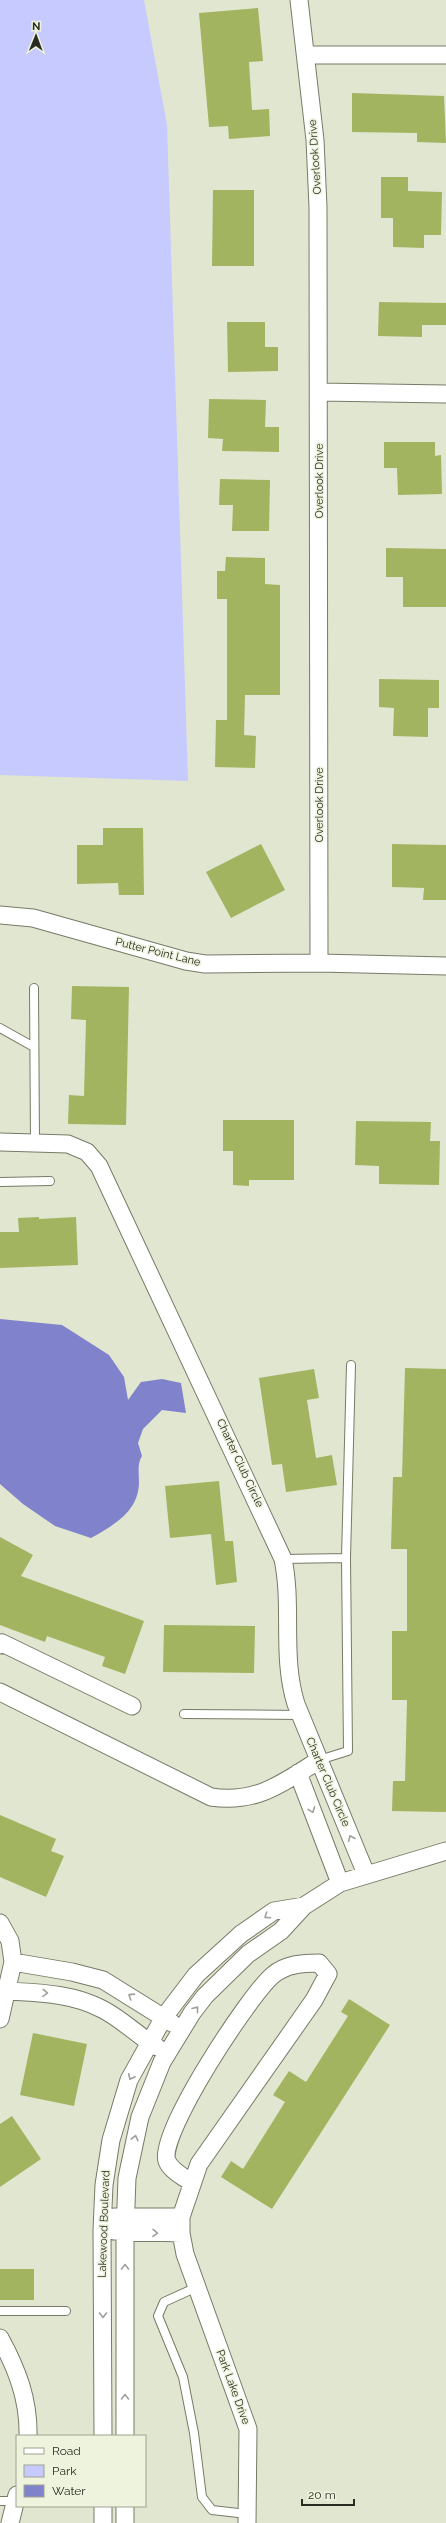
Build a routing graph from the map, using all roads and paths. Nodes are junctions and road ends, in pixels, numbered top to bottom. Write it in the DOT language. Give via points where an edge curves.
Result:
graph roads {
  1 [pos="299,0"];
  2 [pos="306,55"];
  3 [pos="446,55"];
  4 [pos="319,392"];
  5 [pos="446,394"];
  6 [pos="0,915"];
  7 [pos="319,963"];
  8 [pos="446,966"];
  9 [pos="34,988"];
  10 [pos="0,1028"];
  11 [pos="34,1048"];
  12 [pos="0,1142"];
  13 [pos="35,1142"];
  14 [pos="50,1181"];
  15 [pos="0,1182"];
  16 [pos="351,1365"];
  17 [pos="284,1558"];
  18 [pos="346,1558"];
  19 [pos="1,1643"];
  20 [pos="0,1692"];
  21 [pos="132,1706"];
  22 [pos="184,1714"];
  23 [pos="300,1715"];
  24 [pos="319,1760"];
  25 [pos="298,1773"];
  26 [pos="446,1852"];
  27 [pos="366,1874"];
  28 [pos="340,1883"];
  29 [pos="304,1906"];
  30 [pos="0,1923"];
  31 [pos="13,1962"];
  32 [pos="72,1972"];
  33 [pos="6,1991"];
  34 [pos="67,1996"];
  35 [pos="164,2017"];
  36 [pos="0,2019"];
  37 [pos="182,2030"];
  38 [pos="148,2042"];
  39 [pos="167,2053"];
  40 [pos="192,2183"];
  41 [pos="102,2223"];
  42 [pos="125,2224"];
  43 [pos="181,2225"];
  44 [pos="196,2283"];
  45 [pos="0,2311"];
  46 [pos="66,2311"];
  47 [pos="0,2338"];
  48 [pos="28,2435"];
  49 [pos="103,2435"];
  50 [pos="125,2435"];
  51 [pos="11,2499"];
  52 [pos="103,2507"];
  53 [pos="125,2507"];
  54 [pos="247,2518"];
  55 [pos="10,2523"];
  56 [pos="103,2523"];
  57 [pos="125,2523"];
  1 -- 2 [label="street, Overlook Drive"];
  2 -- 3 [label="street"];
  2 -- 4 [label="street, Overlook Drive" via="315,140 318,207"];
  4 -- 5 [label="street"];
  4 -- 7 [label="street, Overlook Drive"];
  6 -- 7 [label="street, Putter Point Lane" via="33,918 186,962"];
  7 -- 8 [label="street, Putter Point Lane"];
  9 -- 11 [label="lane"];
  10 -- 11 [label="lane" via="18,1036"];
  11 -- 13 [label="lane"];
  12 -- 13 [label="street, Charter Club Circle"];
  13 -- 17 [label="street, Charter Club Circle" via="68,1144 86,1152 99,1166"];
  14 -- 15 [label="lane"];
  16 -- 18 [label="lane"];
  17 -- 18 [label="lane"];
  17 -- 23 [label="street, Charter Club Circle" via="287,1577 289,1681"];
  18 -- 24 [label="lane" via="348,1751"];
  19 -- 21 [label="street"];
  20 -- 25 [label="street" via="210,1797 230,1800 250,1798 286,1783"];
  22 -- 23 [label="lane"];
  23 -- 24 [label="street, Charter Club Circle"];
  24 -- 25 [label="street"];
  27 -- 24 [label="street, Charter Club Circle, one-way"];
  25 -- 28 [label="street, one-way"];
  26 -- 27 [label="street, Lakewood Boulevard"];
  27 -- 28 [label="street, Lakewood Boulevard"];
  28 -- 29 [label="street, Lakewood Boulevard"];
  29 -- 35 [label="street, Lakewood Boulevard, one-way" via="274,1911 241,1934 196,1975"];
  37 -- 29 [label="street, Lakewood Boulevard, one-way" via="205,1996 248,1954 281,1931"];
  30 -- 31 [label="street" via="10,1941"];
  31 -- 32 [label="street"];
  31 -- 33 [label="street"];
  32 -- 34 [label="street"];
  35 -- 32 [label="street, one-way" via="103,1980"];
  33 -- 34 [label="street, one-way"];
  33 -- 36 [label="street"];
  34 -- 38 [label="street" via="103,2009"];
  35 -- 37 [label="street"];
  35 -- 38 [label="street, Lakewood Boulevard"];
  37 -- 39 [label="street, Lakewood Boulevard"];
  38 -- 39 [label="street"];
  38 -- 41 [label="street, Lakewood Boulevard, one-way" via="129,2080 111,2140 106,2163"];
  42 -- 39 [label="street, Lakewood Boulevard, one-way" via="129,2160 147,2096"];
  40 -- 40 [label="street" via="199,2164 314,2000 328,1974 319,1963 296,1964 273,1975 246,2009 186,2101 167,2143 166,2160 173,2169"];
  40 -- 43 [label="street"];
  41 -- 42 [label="street"];
  41 -- 49 [label="street, Lakewood Boulevard, one-way"];
  42 -- 43 [label="street"];
  50 -- 42 [label="street, Lakewood Boulevard, one-way"];
  43 -- 44 [label="street, Park Lake Drive"];
  44 -- 54 [label="street, Park Lake Drive" via="248,2429"];
  44 -- 54 [label="lane" via="164,2302 158,2316 183,2377 194,2433 202,2498 212,2510"];
  45 -- 46 [label="lane"];
  47 -- 48 [label="street" via="15,2367 24,2394"];
  51 -- 55 [label="street"];
  52 -- 56 [label="street"];
  53 -- 57 [label="street"];
}
